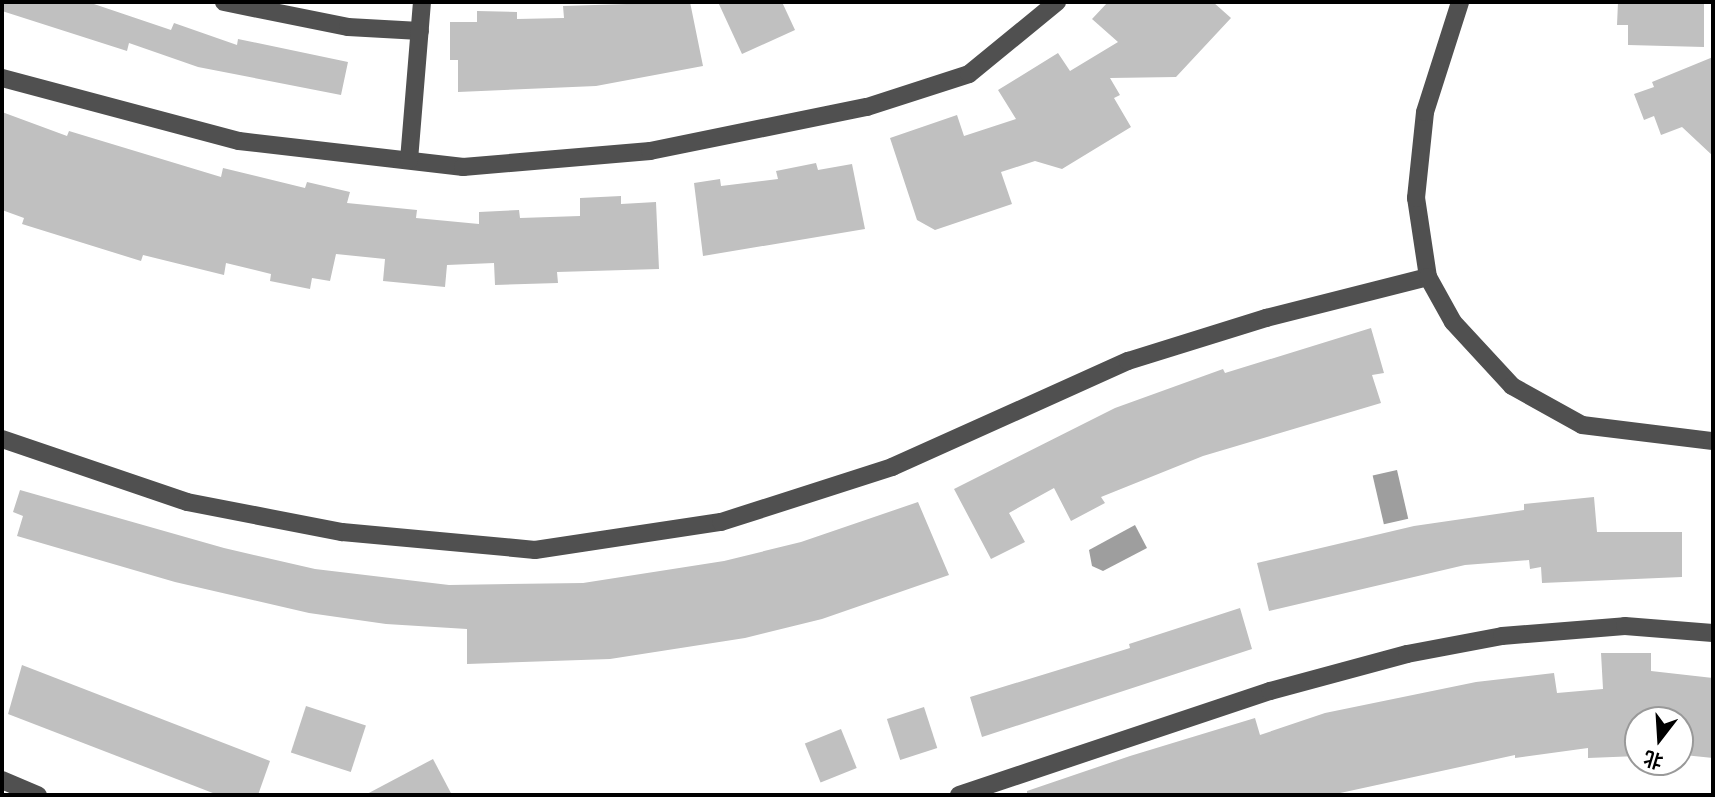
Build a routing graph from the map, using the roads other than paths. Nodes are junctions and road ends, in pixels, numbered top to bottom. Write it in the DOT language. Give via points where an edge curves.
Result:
graph roads {
  1 [pos="224,2"];
  2 [pos="422,2"];
  3 [pos="1057,2"];
  4 [pos="1460,2"];
  5 [pos="420,32"];
  6 [pos="2,78"];
  7 [pos="409,160"];
  8 [pos="1427,277"];
  9 [pos="2,439"];
  10 [pos="1713,441"];
  11 [pos="1713,633"];
  12 [pos="2,780"];
  13 [pos="38,795"];
  14 [pos="959,795"];
  1 -- 5 [label="street" via="348,27"];
  2 -- 5 [label="street"];
  3 -- 7 [label="street" via="969,74 867,107 650,152 463,167"];
  4 -- 8 [label="street" via="1424,112 1416,198"];
  5 -- 7 [label="street"];
  6 -- 7 [label="street" via="239,141"];
  8 -- 9 [label="street" via="1266,318 1128,362 892,467 721,522 535,550 341,532 187,502"];
  8 -- 10 [label="street" via="1453,322 1513,386 1582,425"];
  11 -- 14 [label="street" via="1625,626 1502,636 1407,654 1270,691"];
  12 -- 13 [label="street"];
}
